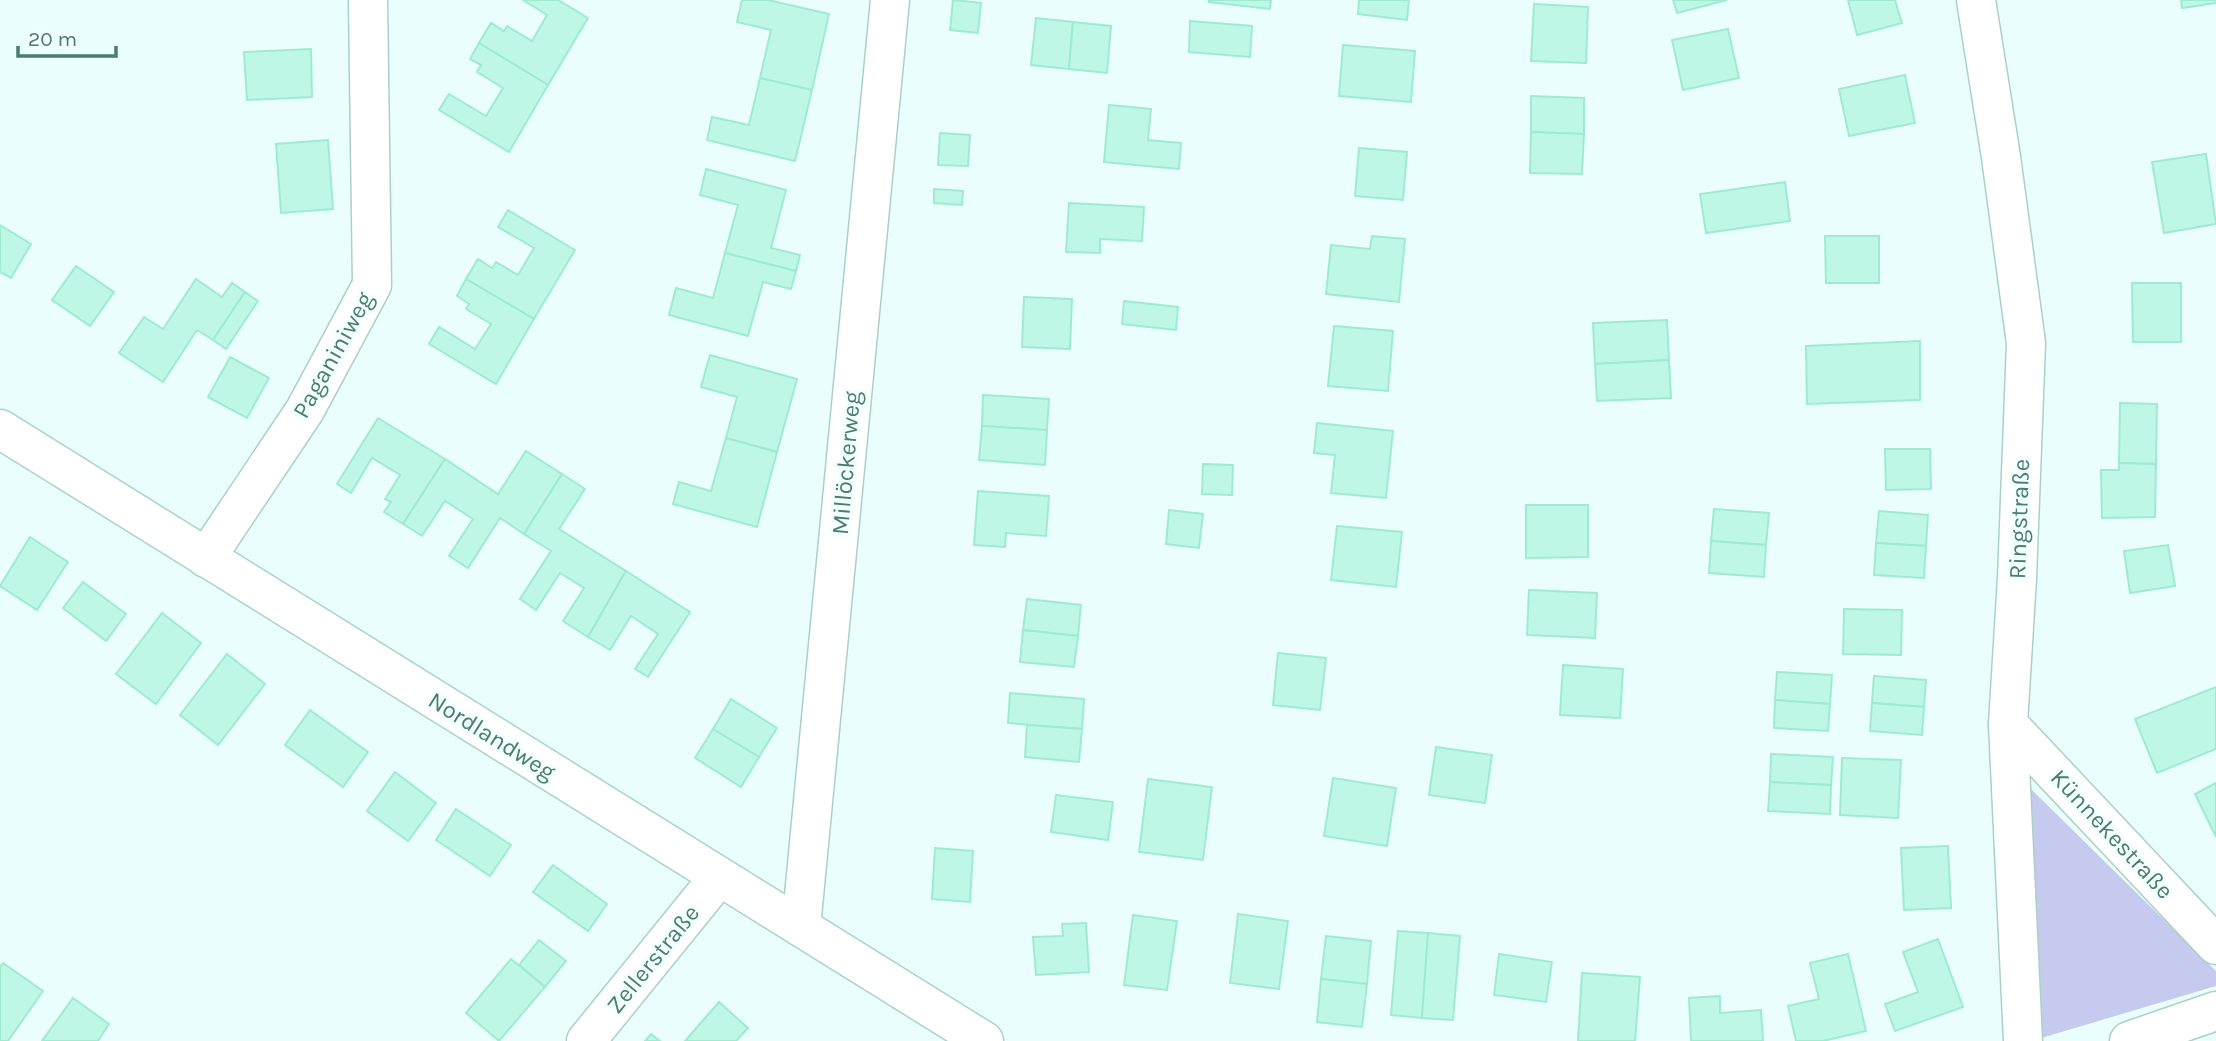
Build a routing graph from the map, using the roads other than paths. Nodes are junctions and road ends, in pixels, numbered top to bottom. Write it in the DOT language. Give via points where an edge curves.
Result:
graph roads {
  1 [pos="369,0"];
  2 [pos="890,0"];
  3 [pos="1976,0"];
  4 [pos="0,429"];
  5 [pos="206,558"];
  6 [pos="2008,724"];
  7 [pos="719,877"];
  8 [pos="801,927"];
  9 [pos="2216,945"];
  10 [pos="2216,1012"];
  11 [pos="586,1041"];
  12 [pos="984,1041"];
  13 [pos="2022,1041"];
  14 [pos="2129,1041"];
  1 -- 5 [label="street, Paganiniweg" via="372,285 305,410"];
  2 -- 8 [label="street, Millöckerweg"];
  3 -- 6 [label="street, Ringstraße" via="2026,343"];
  4 -- 5 [label="street, Nordlandweg"];
  5 -- 7 [label="street, Nordlandweg"];
  6 -- 9 [label="street, Künnekestraße"];
  6 -- 13 [label="street, Ringstraße"];
  7 -- 8 [label="street, Nordlandweg"];
  7 -- 11 [label="street, Zellerstraße"];
  8 -- 12 [label="street, Nordlandweg"];
  10 -- 14 [label="street"];
}
